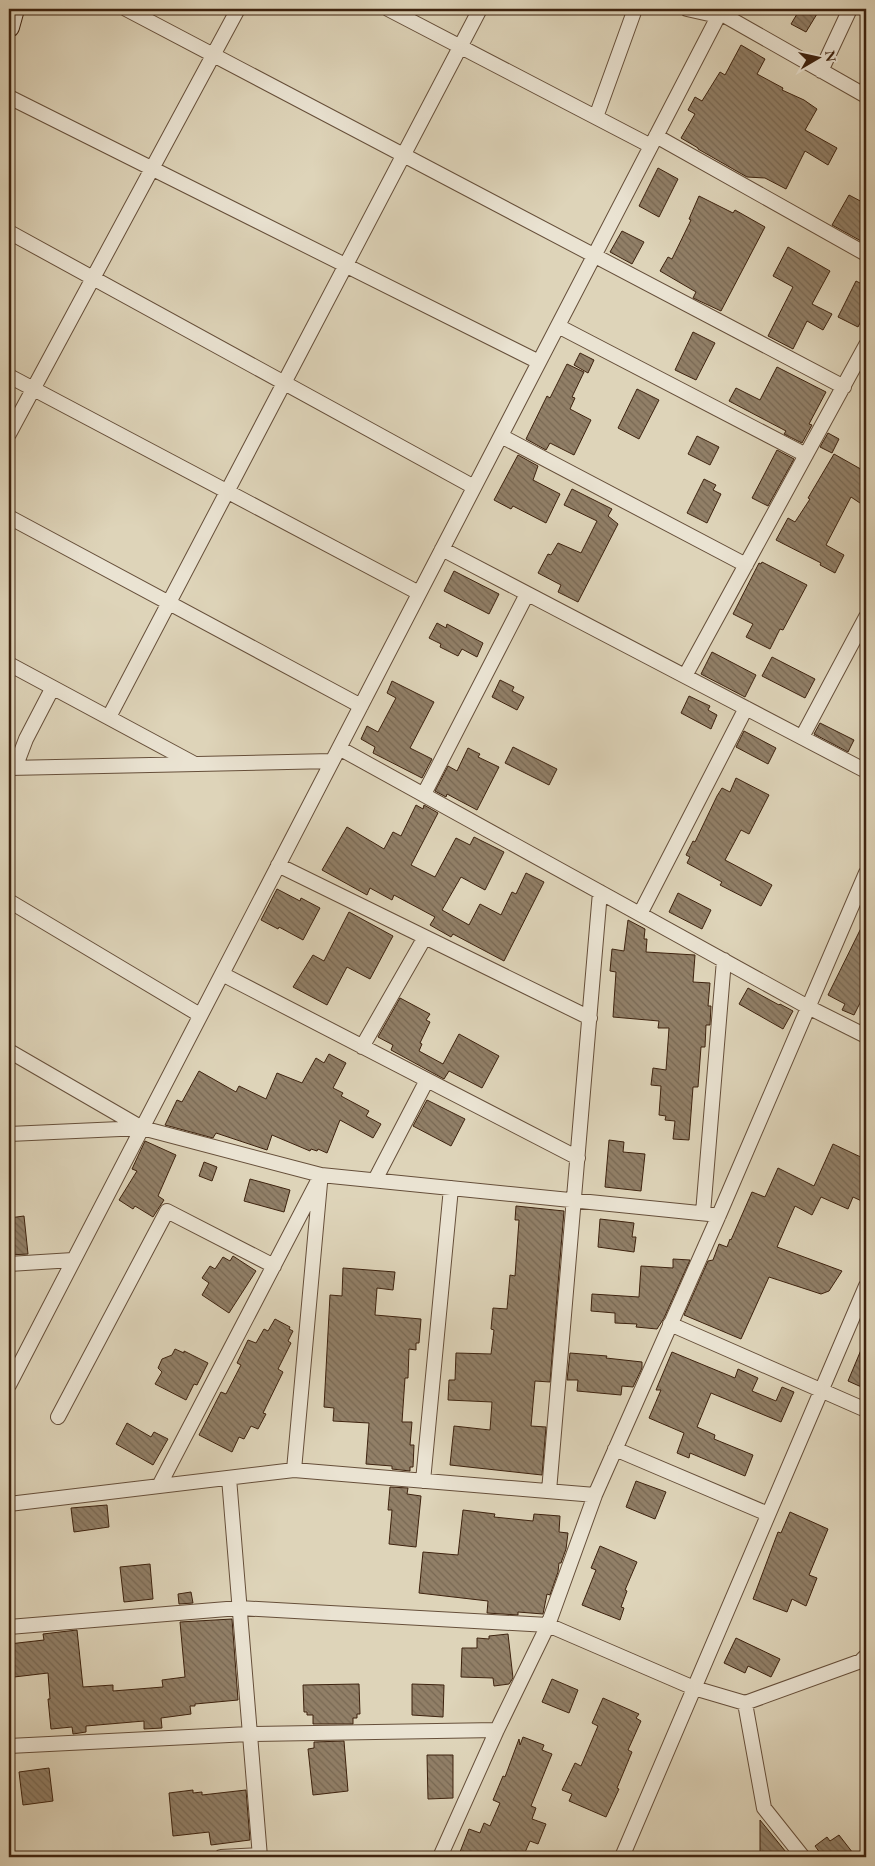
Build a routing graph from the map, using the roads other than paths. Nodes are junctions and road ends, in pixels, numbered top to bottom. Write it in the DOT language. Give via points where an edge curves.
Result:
graph roads {
  1 [pos="14,9"];
  2 [pos="126,9"];
  3 [pos="238,9"];
  4 [pos="388,9"];
  5 [pos="480,9"];
  6 [pos="635,9"];
  7 [pos="687,9"];
  8 [pos="850,9"];
  9 [pos="720,13"];
  10 [pos="9,27"];
  11 [pos="460,46"];
  12 [pos="213,55"];
  13 [pos="821,71"];
  14 [pos="866,96"];
  15 [pos="9,97"];
  16 [pos="596,117"];
  17 [pos="654,141"];
  18 [pos="404,155"];
  19 [pos="152,168"];
  20 [pos="9,232"];
  21 [pos="866,254"];
  22 [pos="594,255"];
  23 [pos="346,265"];
  24 [pos="93,278"];
  25 [pos="558,326"];
  26 [pos="866,345"];
  27 [pos="539,362"];
  28 [pos="9,376"];
  29 [pos="284,382"];
  30 [pos="844,386"];
  31 [pos="33,389"];
  32 [pos="9,434"];
  33 [pos="500,436"];
  34 [pos="806,455"];
  35 [pos="474,487"];
  36 [pos="227,491"];
  37 [pos="9,517"];
  38 [pos="442,549"];
  39 [pos="746,565"];
  40 [pos="419,593"];
  41 [pos="527,594"];
  42 [pos="169,603"];
  43 [pos="866,617"];
  44 [pos="9,664"];
  45 [pos="685,676"];
  46 [pos="52,689"];
  47 [pos="361,706"];
  48 [pos="746,708"];
  49 [pos="109,717"];
  50 [pos="802,737"];
  51 [pos="339,748"];
  52 [pos="332,761"];
  53 [pos="193,764"];
  54 [pos="12,768"];
  55 [pos="866,771"];
  56 [pos="424,794"];
  57 [pos="278,865"];
  58 [pos="866,873"];
  59 [pos="600,892"];
  60 [pos="9,901"];
  61 [pos="640,914"];
  62 [pos="425,937"];
  63 [pos="724,960"];
  64 [pos="222,974"];
  65 [pos="808,1007"];
  66 [pos="200,1016"];
  67 [pos="590,1018"];
  68 [pos="866,1036"];
  69 [pos="362,1047"];
  70 [pos="9,1050"];
  71 [pos="427,1080"];
  72 [pos="142,1128"];
  73 [pos="9,1134"];
  74 [pos="578,1158"];
  75 [pos="321,1175"];
  76 [pos="375,1180"];
  77 [pos="451,1188"];
  78 [pos="574,1200"];
  79 [pos="702,1213"];
  80 [pos="719,1215"];
  81 [pos="74,1260"];
  82 [pos="9,1264"];
  83 [pos="274,1266"];
  84 [pos="866,1286"];
  85 [pos="670,1324"];
  86 [pos="9,1385"];
  87 [pos="822,1390"];
  88 [pos="866,1410"];
  89 [pos="58,1417"];
  90 [pos="615,1449"];
  91 [pos="294,1470"];
  92 [pos="229,1478"];
  93 [pos="423,1481"];
  94 [pos="159,1486"];
  95 [pos="550,1491"];
  96 [pos="595,1495"];
  97 [pos="9,1504"];
  98 [pos="768,1514"];
  99 [pos="239,1608"];
  100 [pos="548,1625"];
  101 [pos="9,1627"];
  102 [pos="865,1662"];
  103 [pos="694,1688"];
  104 [pos="745,1703"];
  105 [pos="497,1730"];
  106 [pos="249,1734"];
  107 [pos="9,1746"];
  108 [pos="260,1856"];
  109 [pos="222,1857"];
  110 [pos="440,1857"];
  111 [pos="622,1857"];
  112 [pos="803,1857"];
  1 -- 10 [label="street"];
  2 -- 12 [label="street"];
  3 -- 12 [label="street"];
  4 -- 11 [label="street"];
  5 -- 11 [label="street"];
  6 -- 16 [label="street"];
  7 -- 9 [label="street"];
  8 -- 13 [label="street"];
  9 -- 13 [label="street"];
  9 -- 17 [label="street"];
  11 -- 16 [label="street"];
  11 -- 18 [label="street"];
  12 -- 18 [label="street"];
  12 -- 19 [label="street"];
  13 -- 14 [label="street"];
  15 -- 19 [label="street"];
  16 -- 17 [label="street"];
  17 -- 21 [label="street"];
  17 -- 22 [label="street"];
  18 -- 22 [label="street"];
  18 -- 23 [label="street"];
  19 -- 23 [label="street"];
  19 -- 24 [label="street"];
  20 -- 24 [label="street"];
  22 -- 25 [label="street"];
  22 -- 30 [label="street"];
  23 -- 27 [label="street"];
  23 -- 29 [label="street"];
  24 -- 29 [label="street"];
  24 -- 31 [label="street"];
  25 -- 27 [label="street"];
  25 -- 34 [label="street"];
  26 -- 30 [label="street"];
  27 -- 33 [label="street"];
  28 -- 31 [label="street"];
  29 -- 35 [label="street"];
  29 -- 36 [label="street"];
  30 -- 34 [label="street"];
  31 -- 32 [label="street"];
  31 -- 36 [label="street"];
  33 -- 35 [label="street"];
  33 -- 39 [label="street"];
  34 -- 39 [label="street"];
  35 -- 38 [label="street"];
  36 -- 40 [label="street"];
  36 -- 42 [label="street"];
  37 -- 42 [label="street"];
  38 -- 40 [label="street"];
  38 -- 41 [label="street"];
  39 -- 45 [label="street"];
  40 -- 47 [label="street"];
  41 -- 45 [label="street"];
  41 -- 56 [label="street"];
  42 -- 47 [label="street"];
  42 -- 49 [label="street"];
  43 -- 50 [label="street"];
  44 -- 46 [label="street"];
  45 -- 48 [label="street"];
  46 -- 49 [label="street"];
  46 -- 54 [label="street"];
  47 -- 51 [label="street"];
  48 -- 50 [label="street"];
  48 -- 61 [label="street"];
  49 -- 53 [label="street"];
  50 -- 55 [label="street"];
  51 -- 52 [label="street"];
  51 -- 56 [label="street"];
  52 -- 53 [label="street"];
  52 -- 57 [label="street"];
  53 -- 54 [label="street"];
  56 -- 59 [label="street"];
  57 -- 62 [label="street"];
  57 -- 64 [label="street"];
  58 -- 65 [label="street"];
  59 -- 61 [label="street"];
  59 -- 67 [label="street"];
  60 -- 66 [label="street"];
  61 -- 63 [label="street"];
  62 -- 67 [label="street"];
  62 -- 69 [label="street"];
  63 -- 65 [label="street"];
  63 -- 79 [label="street"];
  64 -- 66 [label="street"];
  64 -- 69 [label="street"];
  65 -- 68 [label="street"];
  65 -- 80 [label="street"];
  66 -- 72 [label="street"];
  67 -- 74 [label="street"];
  69 -- 71 [label="street"];
  70 -- 72 [label="street"];
  71 -- 74 [label="street"];
  71 -- 76 [label="street"];
  72 -- 73 [label="street"];
  72 -- 75 [label="street"];
  72 -- 81 [label="street"];
  74 -- 78 [label="street"];
  75 -- 76 [label="street"];
  75 -- 83 [label="street"];
  75 -- 91 [label="street"];
  76 -- 77 [label="street"];
  77 -- 78 [label="street"];
  77 -- 93 [label="street"];
  78 -- 79 [label="street"];
  78 -- 95 [label="street"];
  79 -- 80 [label="street"];
  80 -- 85 [label="street"];
  81 -- 82 [label="street"];
  81 -- 86 [label="street"];
  83 -- 89 [label="street" via="167,1211"];
  83 -- 94 [label="street"];
  84 -- 87 [label="street"];
  85 -- 87 [label="street"];
  85 -- 90 [label="street"];
  87 -- 88 [label="street"];
  87 -- 98 [label="street"];
  90 -- 96 [label="street"];
  90 -- 98 [label="street"];
  91 -- 92 [label="street"];
  91 -- 93 [label="street"];
  92 -- 94 [label="street"];
  92 -- 99 [label="street"];
  93 -- 95 [label="street"];
  94 -- 97 [label="street"];
  95 -- 96 [label="street"];
  96 -- 100 [label="street"];
  98 -- 103 [label="street"];
  99 -- 100 [label="street"];
  99 -- 101 [label="street"];
  99 -- 106 [label="street"];
  100 -- 103 [label="street"];
  100 -- 105 [label="street"];
  102 -- 104 [label="street"];
  103 -- 104 [label="street"];
  103 -- 111 [label="street"];
  104 -- 112 [label="street" via="764,1808"];
  105 -- 106 [label="street"];
  105 -- 110 [label="street"];
  106 -- 107 [label="street"];
  106 -- 108 [label="street"];
  108 -- 109 [label="street"];
}
